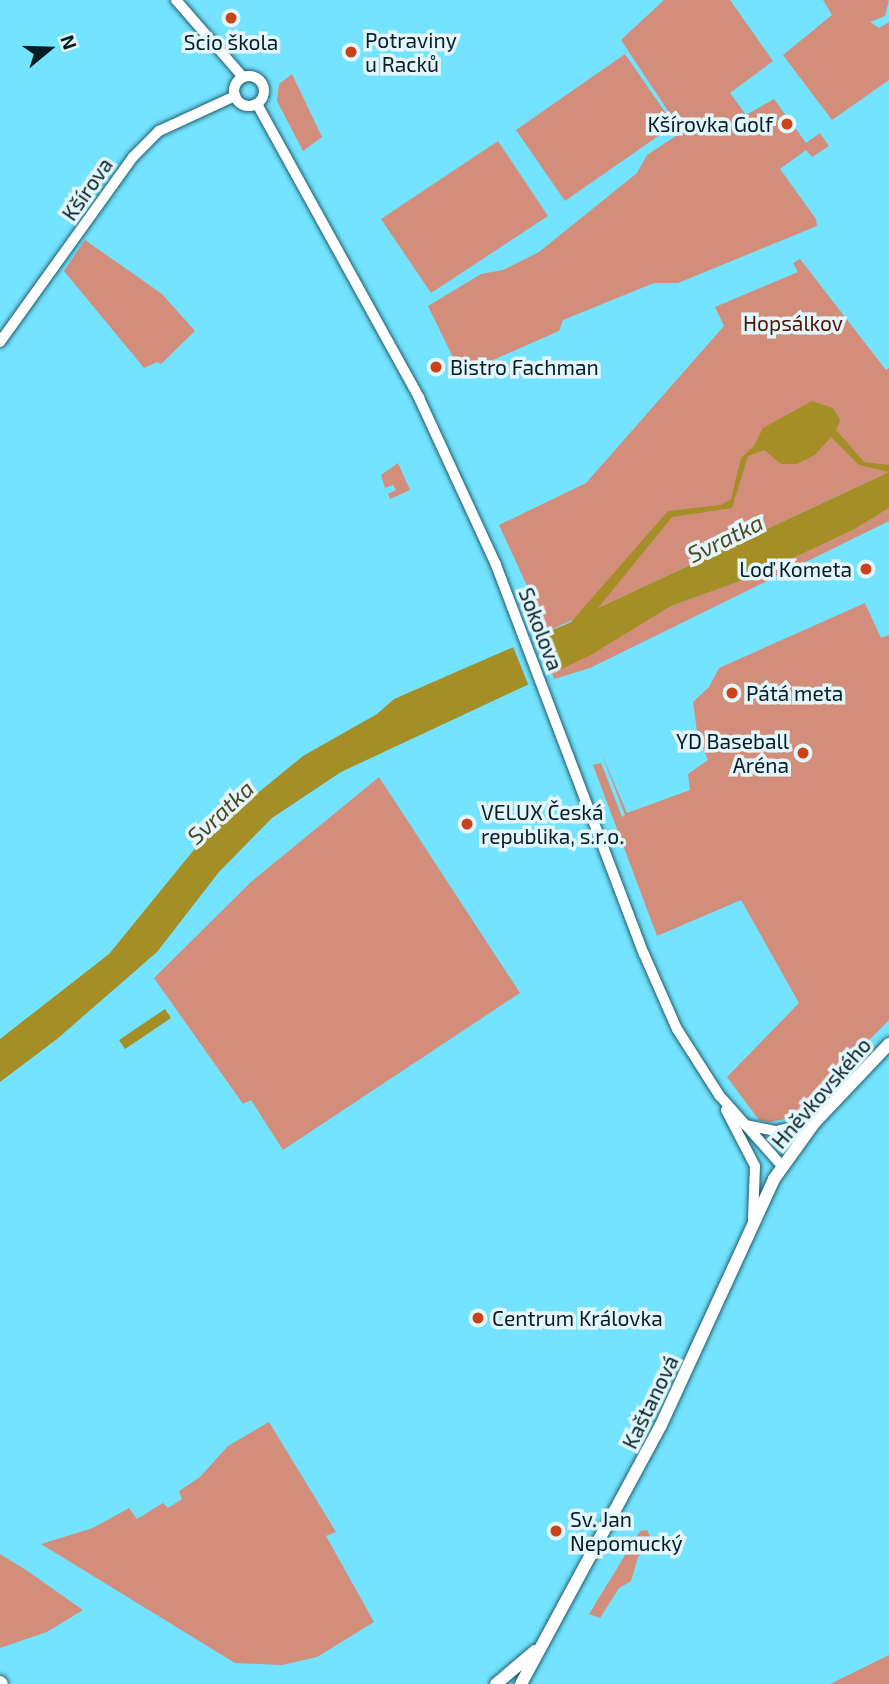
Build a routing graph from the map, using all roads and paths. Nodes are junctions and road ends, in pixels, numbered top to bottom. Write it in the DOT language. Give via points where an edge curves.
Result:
graph roads {
  1 [pos="176,0"];
  2 [pos="243,78"];
  3 [pos="235,96"];
  4 [pos="257,104"];
  5 [pos="0,342"];
  6 [pos="889,1045"];
  7 [pos="719,1096"];
  8 [pos="815,1122"];
  9 [pos="745,1125"];
  10 [pos="782,1166"];
  11 [pos="753,1219"];
  12 [pos="538,1648"];
  13 [pos="496,1684"];
  14 [pos="521,1684"];
  1 -- 2 [label="street"];
  2 -- 3 [label="street" via="236,84"];
  2 -- 4 [label="street" via="261,82 264,94"];
  3 -- 4 [label="street" via="246,106"];
  3 -- 5 [label="street, Kšírova" via="159,131 133,157"];
  4 -- 7 [label="street, Sokolova" via="419,398 519,623 644,954 677,1029"];
  6 -- 8 [label="main road, Hněvkovského"];
  7 -- 9 [label="street, Sokolova"];
  7 -- 11 [label="street" via="755,1166"];
  8 -- 9 [label="street" via="776,1131"];
  8 -- 10 [label="main road, Hněvkovského"];
  9 -- 10 [label="street, Sokolova"];
  10 -- 11 [label="main road, Kaštanová"];
  11 -- 12 [label="main road, Kaštanová" via="661,1425"];
  12 -- 13 [label="main road, Kaštanová"];
  12 -- 14 [label="main road, Kaštanová"];
}
